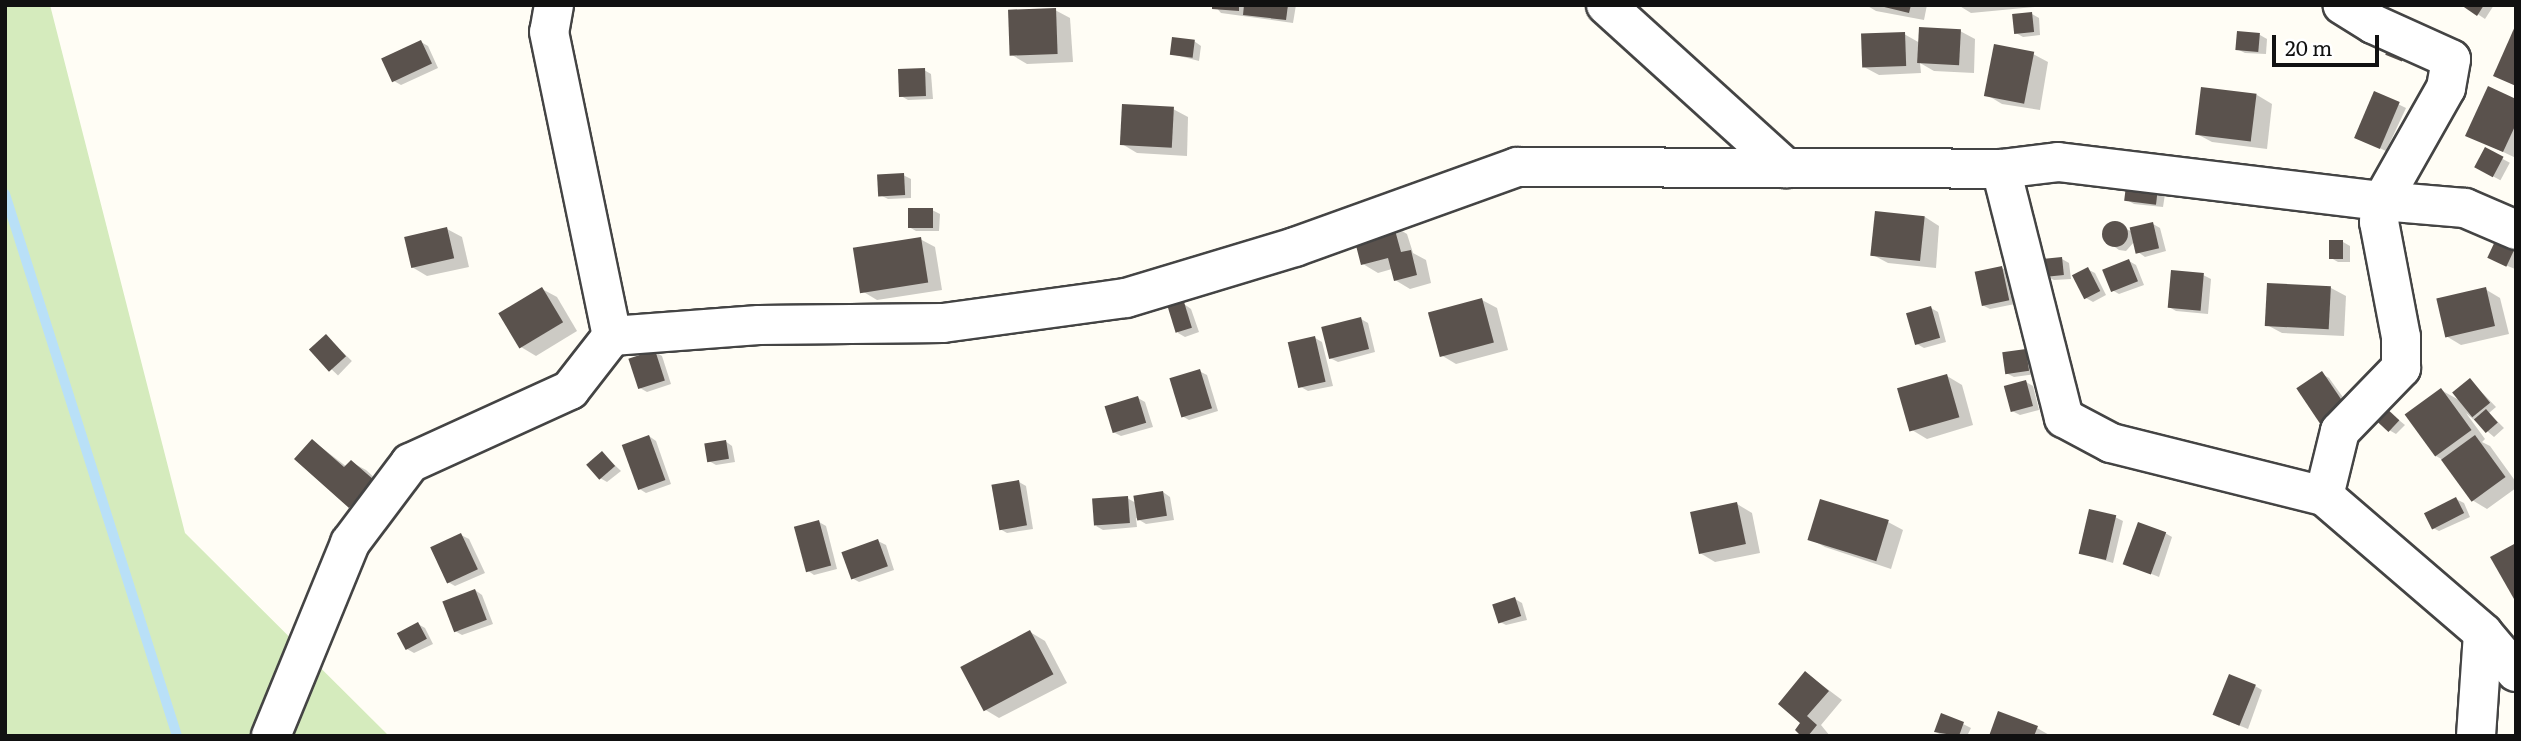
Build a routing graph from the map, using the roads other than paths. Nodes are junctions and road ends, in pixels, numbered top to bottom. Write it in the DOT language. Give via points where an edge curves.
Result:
graph roads {
  1 [pos="554,5"];
  2 [pos="1606,5"];
  3 [pos="2343,5"];
  4 [pos="1786,167"];
  5 [pos="2001,169"];
  6 [pos="2382,201"];
  7 [pos="2516,230"];
  8 [pos="612,336"];
  9 [pos="2324,496"];
  10 [pos="2483,633"];
  11 [pos="2516,672"];
  12 [pos="271,736"];
  13 [pos="2476,736"];
  1 -- 8 [label="street" via="549,32"];
  2 -- 4 [label="street"];
  3 -- 6 [label="street" via="2373,24 2451,59 2446,88"];
  4 -- 5 [label="street"];
  4 -- 8 [label="street" via="1517,167 1295,247 1126,298 943,323 759,325"];
  5 -- 6 [label="street" via="2058,162"];
  5 -- 9 [label="street" via="2064,418 2111,443"];
  6 -- 7 [label="street" via="2465,208"];
  6 -- 9 [label="street" via="2379,222 2401,337 2401,368 2340,431"];
  8 -- 12 [label="street" via="570,390 410,463 350,543"];
  9 -- 10 [label="street"];
  10 -- 11 [label="street"];
  10 -- 13 [label="street"];
}
